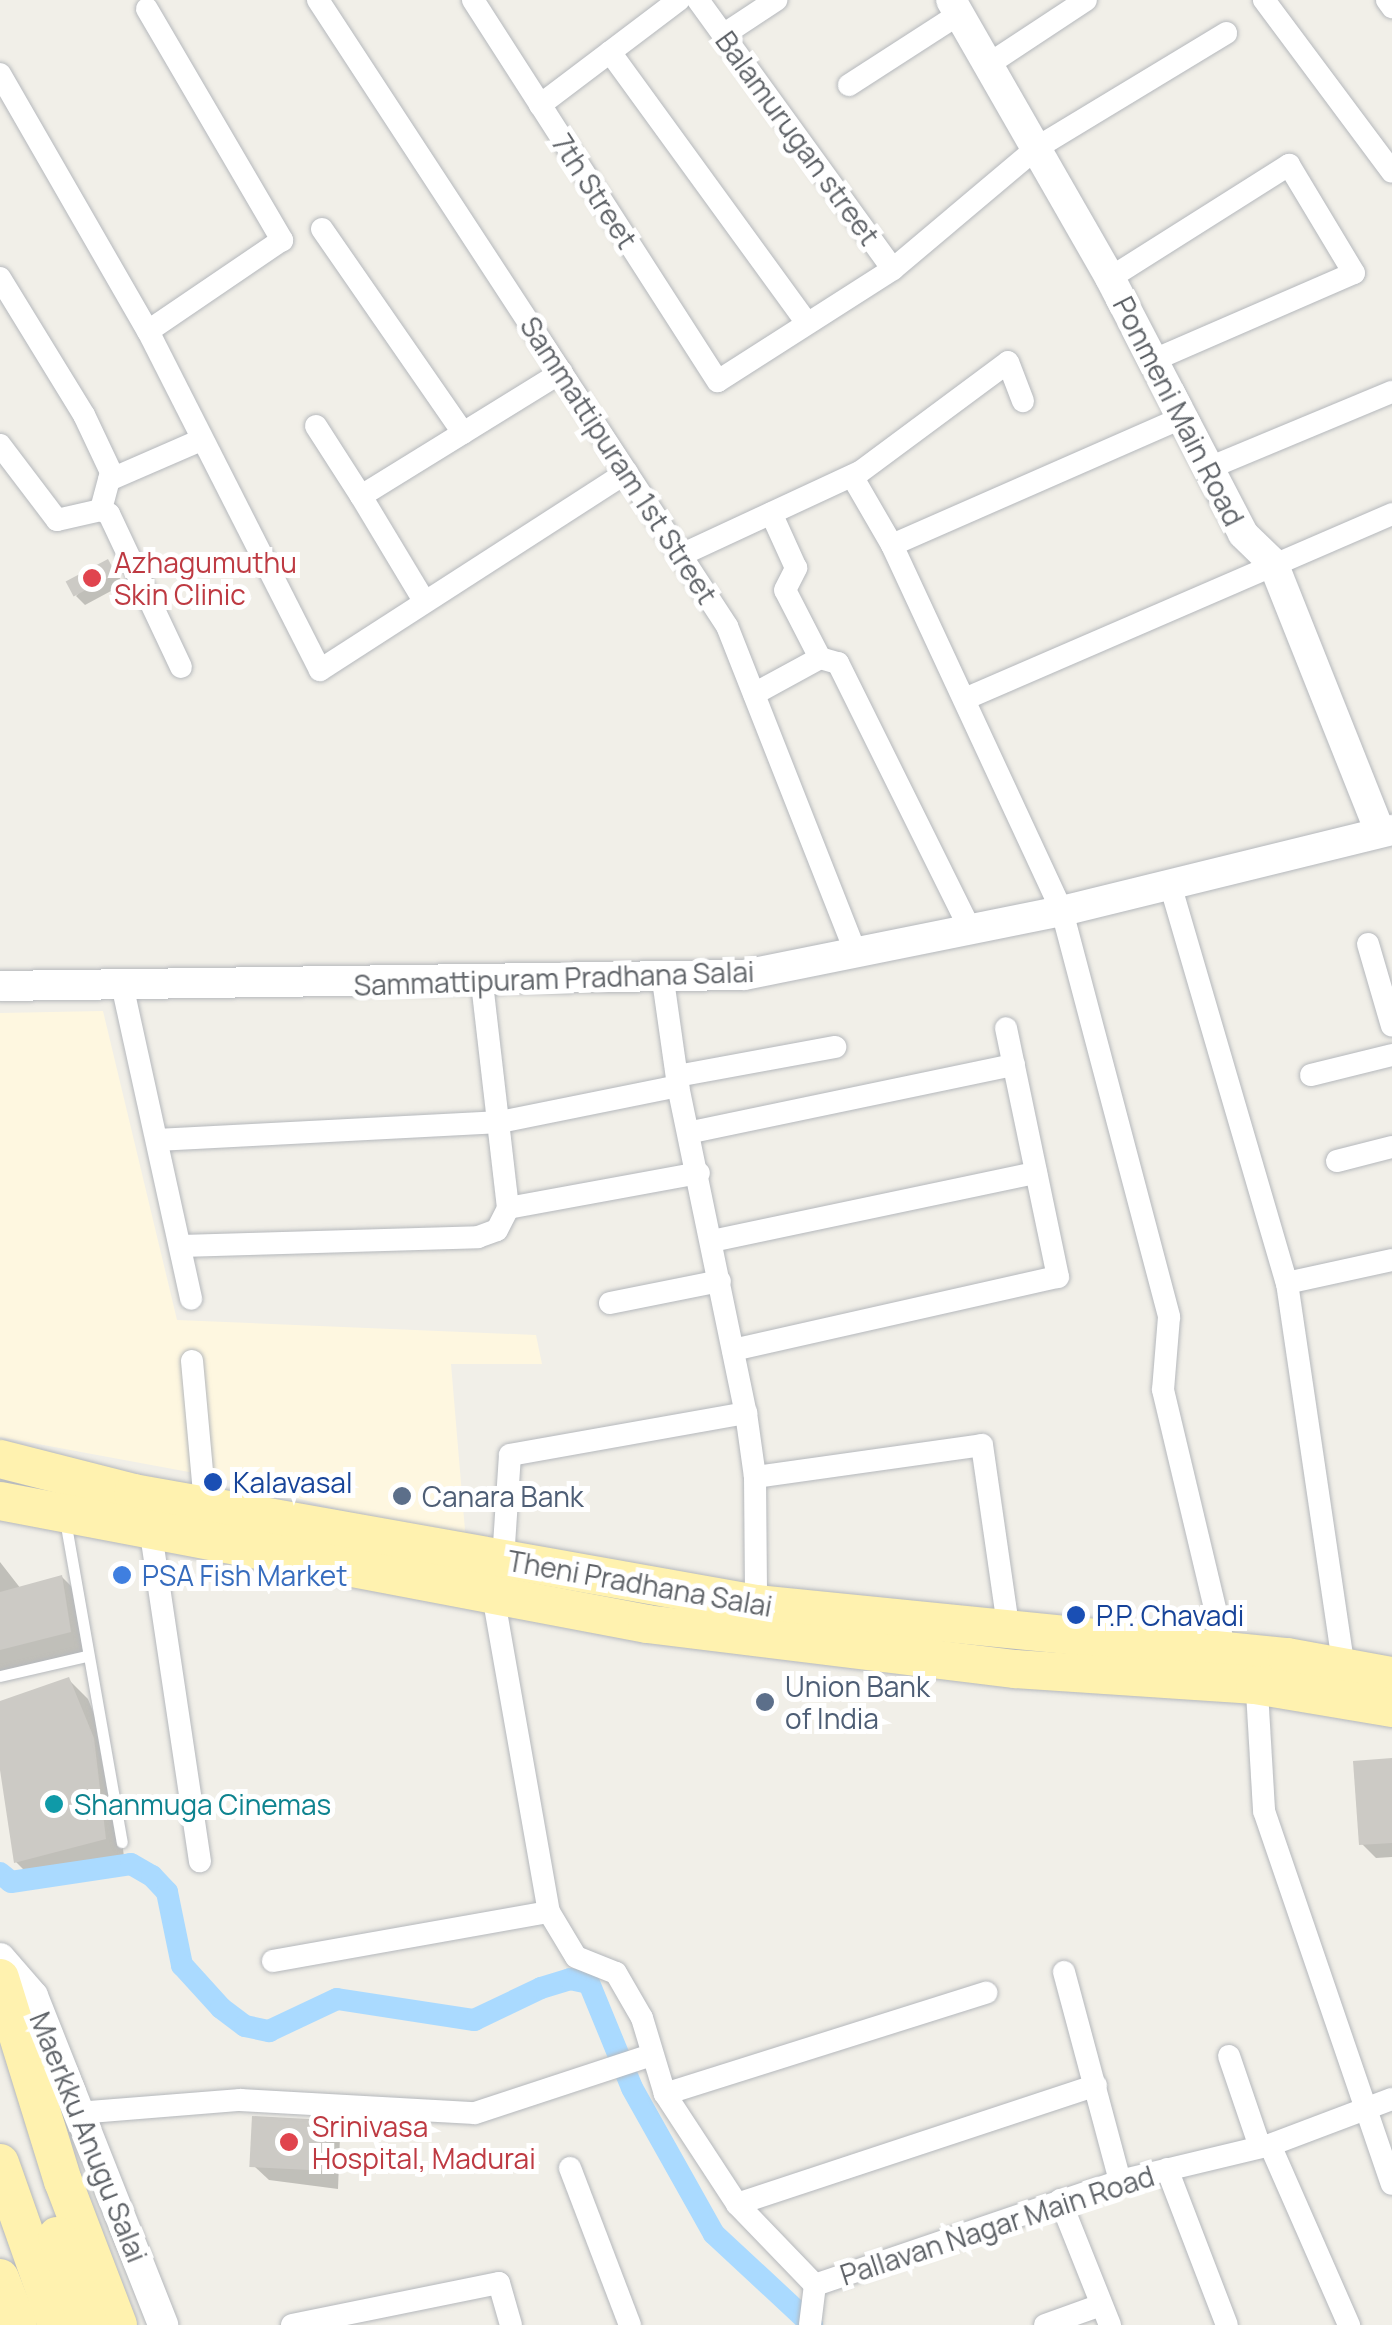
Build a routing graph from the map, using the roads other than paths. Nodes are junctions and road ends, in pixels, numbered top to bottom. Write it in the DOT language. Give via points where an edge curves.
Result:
graph roads {
  1 [pos="318,0"];
  2 [pos="474,0"];
  3 [pos="679,0"];
  4 [pos="698,0"];
  5 [pos="776,0"];
  6 [pos="1086,0"];
  7 [pos="1264,0"];
  8 [pos="1387,0"];
  9 [pos="955,7"];
  10 [pos="1392,7"];
  11 [pos="147,8"];
  12 [pos="1226,33"];
  13 [pos="724,36"];
  14 [pos="610,52"];
  15 [pos="989,64"];
  16 [pos="0,74"];
  17 [pos="849,85"];
  18 [pos="540,106"];
  19 [pos="1038,147"];
  20 [pos="1392,172"];
  21 [pos="322,228"];
  22 [pos="892,269"];
  23 [pos="0,278"];
  24 [pos="1110,278"];
  25 [pos="807,324"];
  26 [pos="148,331"];
  27 [pos="1154,360"];
  28 [pos="562,372"];
  29 [pos="718,381"];
  30 [pos="1392,392"];
  31 [pos="1023,400"];
  32 [pos="1182,417"];
  33 [pos="316,426"];
  34 [pos="463,434"];
  35 [pos="201,440"];
  36 [pos="0,445"];
  37 [pos="1209,468"];
  38 [pos="627,472"];
  39 [pos="852,476"];
  40 [pos="108,480"];
  41 [pos="361,496"];
  42 [pos="100,510"];
  43 [pos="771,513"];
  44 [pos="1392,514"];
  45 [pos="892,545"];
  46 [pos="681,555"];
  47 [pos="1272,563"];
  48 [pos="423,599"];
  49 [pos="820,658"];
  50 [pos="181,667"];
  51 [pos="754,694"];
  52 [pos="967,698"];
  53 [pos="1386,831"];
  54 [pos="1170,884"];
  55 [pos="1062,911"];
  56 [pos="970,929"];
  57 [pos="1368,944"];
  58 [pos="856,952"];
  59 [pos="663,980"];
  60 [pos="482,982"];
  61 [pos="0,986"];
  62 [pos="123,988"];
  63 [pos="1392,1026"];
  64 [pos="1006,1028"];
  65 [pos="835,1047"];
  66 [pos="1392,1055"];
  67 [pos="1014,1065"];
  68 [pos="1311,1074"];
  69 [pos="678,1081"];
  70 [pos="500,1122"];
  71 [pos="692,1132"];
  72 [pos="158,1140"];
  73 [pos="1392,1147"];
  74 [pos="1338,1160"];
  75 [pos="698,1173"];
  76 [pos="1036,1173"];
  77 [pos="508,1208"];
  78 [pos="712,1241"];
  79 [pos="181,1246"];
  80 [pos="1392,1260"];
  81 [pos="720,1281"];
  82 [pos="1287,1283"];
  83 [pos="191,1298"];
  84 [pos="610,1303"];
  85 [pos="734,1350"];
  86 [pos="192,1361"];
  87 [pos="746,1413"];
  88 [pos="0,1459"];
  89 [pos="754,1477"];
  90 [pos="0,1501"];
  91 [pos="205,1504"];
  92 [pos="64,1511"];
  93 [pos="150,1527"];
  94 [pos="498,1577"];
  95 [pos="756,1604"];
  96 [pos="1009,1632"];
  97 [pos="1341,1650"];
  98 [pos="1392,1653"];
  99 [pos="86,1656"];
  100 [pos="1260,1667"];
  101 [pos="0,1676"];
  102 [pos="1392,1678"];
  103 [pos="1392,1708"];
  104 [pos="122,1842"];
  105 [pos="200,1861"];
  106 [pos="549,1912"];
  107 [pos="0,1958"];
  108 [pos="273,1960"];
  109 [pos="1064,1972"];
  110 [pos="0,1978"];
  111 [pos="986,1993"];
  112 [pos="1229,2056"];
  113 [pos="642,2057"];
  114 [pos="0,2063"];
  115 [pos="1096,2085"];
  116 [pos="665,2094"];
  117 [pos="1392,2098"];
  118 [pos="1365,2110"];
  119 [pos="78,2113"];
  120 [pos="1265,2146"];
  121 [pos="0,2163"];
  122 [pos="570,2168"];
  123 [pos="1168,2170"];
  124 [pos="1120,2180"];
  125 [pos="1392,2184"];
  126 [pos="1060,2200"];
  127 [pos="737,2204"];
  128 [pos="0,2278"];
  129 [pos="815,2293"];
  130 [pos="398,2314"];
  131 [pos="1106,2315"];
  132 [pos="18,2325"];
  133 [pos="57,2325"];
  134 [pos="89,2325"];
  135 [pos="118,2325"];
  136 [pos="163,2325"];
  137 [pos="294,2325"];
  138 [pos="511,2325"];
  139 [pos="630,2325"];
  140 [pos="810,2325"];
  141 [pos="1045,2325"];
  142 [pos="1227,2325"];
  143 [pos="1349,2325"];
  1 -- 28 [label="street, Sammattipuram 1st Street"];
  2 -- 18 [label="street, 7th Street"];
  3 -- 14 [label="street"];
  4 -- 13 [label="street, Balamurugan street"];
  5 -- 13 [label="street"];
  6 -- 15 [label="street"];
  7 -- 20 [label="street"];
  8 -- 10 [label="street"];
  9 -- 15 [label="street, Ponmeni Main Road"];
  9 -- 17 [label="street"];
  11 -- 26 [label="street" via="282,240"];
  12 -- 19 [label="street, Balamurugan street"];
  13 -- 22 [label="street, Balamurugan street"];
  14 -- 18 [label="street"];
  14 -- 25 [label="street"];
  15 -- 19 [label="street, Ponmeni Main Road"];
  16 -- 26 [label="street"];
  18 -- 29 [label="street, 7th Street"];
  19 -- 22 [label="street, Balamurugan street"];
  19 -- 24 [label="street, Ponmeni Main Road"];
  21 -- 34 [label="street"];
  22 -- 25 [label="street, Balamurugan street"];
  23 -- 40 [label="street" via="84,416 111,472"];
  24 -- 27 [label="street, Ponmeni Main Road"];
  24 -- 27 [label="street" via="1290,165 1354,274"];
  25 -- 29 [label="street, Balamurugan street"];
  26 -- 35 [label="street"];
  27 -- 32 [label="street, Ponmeni Main Road"];
  28 -- 34 [label="street"];
  28 -- 38 [label="street, Sammattipuram 1st Street"];
  30 -- 37 [label="street"];
  31 -- 39 [label="street" via="1008,362"];
  32 -- 37 [label="street, Ponmeni Main Road"];
  32 -- 45 [label="street"];
  33 -- 41 [label="street"];
  34 -- 41 [label="street"];
  35 -- 40 [label="street"];
  35 -- 48 [label="street" via="320,670"];
  36 -- 42 [label="street" via="56,520"];
  37 -- 47 [label="street, Ponmeni Main Road" via="1243,534"];
  38 -- 46 [label="street, Sammattipuram 1st Street"];
  38 -- 48 [label="street"];
  39 -- 43 [label="street"];
  39 -- 45 [label="street"];
  40 -- 42 [label="street"];
  41 -- 48 [label="street"];
  42 -- 50 [label="street" via="118,526"];
  43 -- 46 [label="street"];
  43 -- 49 [label="street" via="796,568 786,590"];
  44 -- 47 [label="street"];
  45 -- 52 [label="street"];
  46 -- 51 [label="street, Sammattipuram 1st Street" via="727,626"];
  47 -- 52 [label="street"];
  47 -- 53 [label="street, Ponmeni Main Road"];
  49 -- 51 [label="street"];
  49 -- 56 [label="street" via="838,663"];
  51 -- 58 [label="street, Sammattipuram 1st Street"];
  52 -- 55 [label="street"];
  53 -- 54 [label="street, Sammattipuram Pradhana Salai"];
  54 -- 55 [label="street, Sammattipuram Pradhana Salai"];
  54 -- 82 [label="street"];
  55 -- 56 [label="street, Sammattipuram Pradhana Salai"];
  55 -- 100 [label="street" via="1170,1317 1162,1390"];
  56 -- 58 [label="street, Sammattipuram Pradhana Salai"];
  57 -- 63 [label="street"];
  58 -- 59 [label="street, Sammattipuram Pradhana Salai" via="744,975"];
  59 -- 60 [label="street, Sammattipuram Pradhana Salai"];
  59 -- 69 [label="street"];
  60 -- 62 [label="street, Sammattipuram Pradhana Salai"];
  60 -- 70 [label="street"];
  61 -- 62 [label="street, Sammattipuram Pradhana Salai"];
  62 -- 72 [label="street"];
  64 -- 67 [label="street"];
  65 -- 69 [label="street"];
  66 -- 68 [label="street"];
  67 -- 71 [label="street"];
  67 -- 76 [label="street"];
  69 -- 70 [label="street"];
  69 -- 71 [label="street"];
  70 -- 72 [label="street"];
  70 -- 77 [label="street"];
  71 -- 75 [label="street"];
  72 -- 79 [label="street"];
  73 -- 74 [label="street"];
  75 -- 77 [label="street"];
  75 -- 78 [label="street"];
  76 -- 78 [label="street"];
  76 -- 85 [label="street" via="1058,1277"];
  77 -- 79 [label="street" via="497,1230 478,1237"];
  78 -- 81 [label="street"];
  79 -- 83 [label="street"];
  80 -- 82 [label="street"];
  81 -- 84 [label="street"];
  81 -- 85 [label="street"];
  82 -- 97 [label="street"];
  85 -- 87 [label="street"];
  86 -- 91 [label="street"];
  87 -- 89 [label="street"];
  87 -- 94 [label="street, Pallavan Nagar Main Road" via="510,1455"];
  88 -- 91 [label="main road, Theni Pradhana Salai"];
  89 -- 95 [label="street"];
  89 -- 96 [label="street" via="982,1445"];
  90 -- 92 [label="main road, Theni Pradhana Salai"];
  91 -- 94 [label="main road, Theni Pradhana Salai"];
  92 -- 93 [label="main road, Theni Pradhana Salai"];
  92 -- 99 [label="lane"];
  93 -- 94 [label="main road, Theni Pradhana Salai" via="315,1565"];
  93 -- 105 [label="street"];
  94 -- 95 [label="main road, Theni Pradhana Salai"];
  94 -- 100 [label="main road, Theni Pradhana Salai" via="647,1624 996,1667"];
  94 -- 106 [label="street, Pallavan Nagar Main Road"];
  95 -- 96 [label="main road, Theni Pradhana Salai"];
  96 -- 100 [label="main road, Theni Pradhana Salai"];
  97 -- 98 [label="main road, Theni Pradhana Salai"];
  97 -- 100 [label="main road, Theni Pradhana Salai"];
  99 -- 101 [label="lane"];
  99 -- 104 [label="lane"];
  100 -- 102 [label="main road, Theni Pradhana Salai"];
  100 -- 103 [label="main road, Theni Pradhana Salai"];
  100 -- 118 [label="street" via="1264,1811"];
  106 -- 108 [label="street"];
  106 -- 113 [label="street, Pallavan Nagar Main Road" via="576,1957 616,1972 642,2018"];
  107 -- 119 [label="street, Maerkku Anugu Salai" via="33,1996"];
  109 -- 115 [label="street"];
  110 -- 135 [label="main road" via="63,2181"];
  111 -- 116 [label="street"];
  112 -- 120 [label="street"];
  113 -- 116 [label="street, Pallavan Nagar Main Road"];
  113 -- 119 [label="street" via="475,2113 240,2100"];
  114 -- 134 [label="main road"];
  115 -- 124 [label="street"];
  115 -- 127 [label="street"];
  116 -- 127 [label="street, Pallavan Nagar Main Road"];
  117 -- 118 [label="street, Pallavan Nagar Main Road"];
  118 -- 120 [label="street, Pallavan Nagar Main Road"];
  118 -- 125 [label="street"];
  119 -- 136 [label="street, Maerkku Anugu Salai"];
  120 -- 123 [label="street, Pallavan Nagar Main Road"];
  120 -- 143 [label="street"];
  121 -- 133 [label="main road"];
  122 -- 139 [label="street"];
  123 -- 124 [label="street, Pallavan Nagar Main Road"];
  123 -- 142 [label="street"];
  124 -- 126 [label="street, Pallavan Nagar Main Road"];
  126 -- 129 [label="street, Pallavan Nagar Main Road"];
  126 -- 131 [label="street"];
  127 -- 129 [label="street, Pallavan Nagar Main Road"];
  128 -- 132 [label="main road"];
  129 -- 140 [label="street"];
  130 -- 137 [label="street"];
  130 -- 138 [label="street" via="499,2283"];
  131 -- 141 [label="street"];
}
